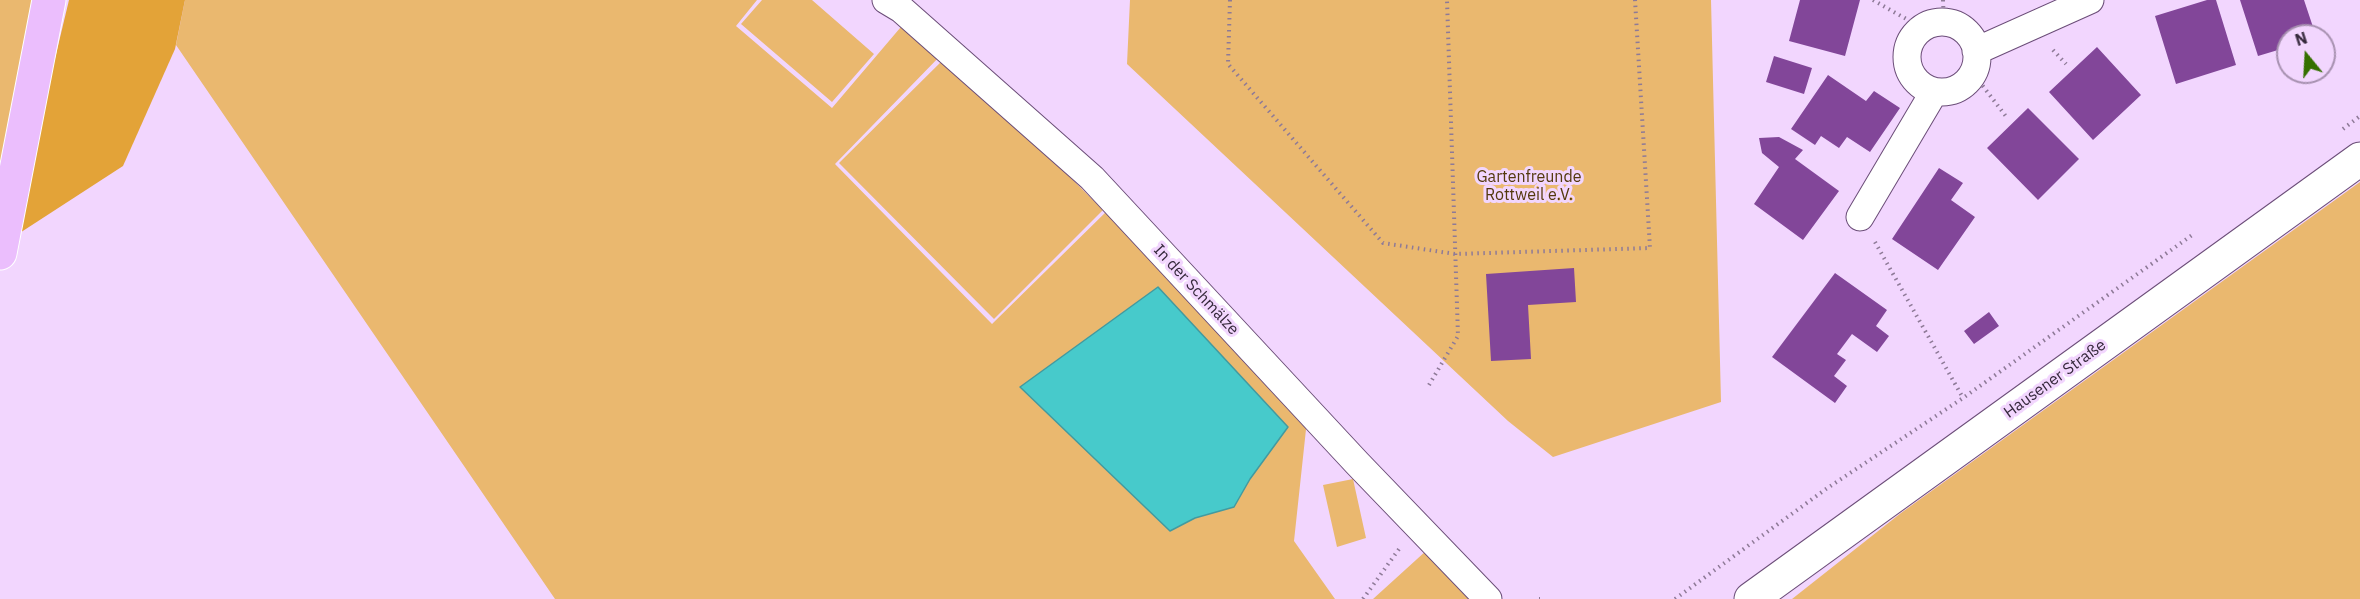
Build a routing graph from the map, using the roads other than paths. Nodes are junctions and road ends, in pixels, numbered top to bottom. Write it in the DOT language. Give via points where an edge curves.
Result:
graph roads {
  1 [pos="49,0"];
  2 [pos="886,0"];
  3 [pos="2090,0"];
  4 [pos="1936,17"];
  5 [pos="1975,62"];
  6 [pos="1934,92"];
  7 [pos="2360,159"];
  8 [pos="1860,217"];
  9 [pos="0,253"];
  10 [pos="1488,599"];
  11 [pos="1751,599"];
  1 -- 9 [label="main road"];
  2 -- 10 [label="street, In der Schmälze" via="1092,178"];
  3 -- 5 [label="street"];
  4 -- 5 [label="street" via="1965,30 1972,40"];
  4 -- 6 [label="street" via="1913,36 1906,58 1915,80"];
  5 -- 6 [label="street" via="1966,82 1957,89"];
  6 -- 8 [label="street"];
  7 -- 11 [label="main road, Hausener Straße"];
}
